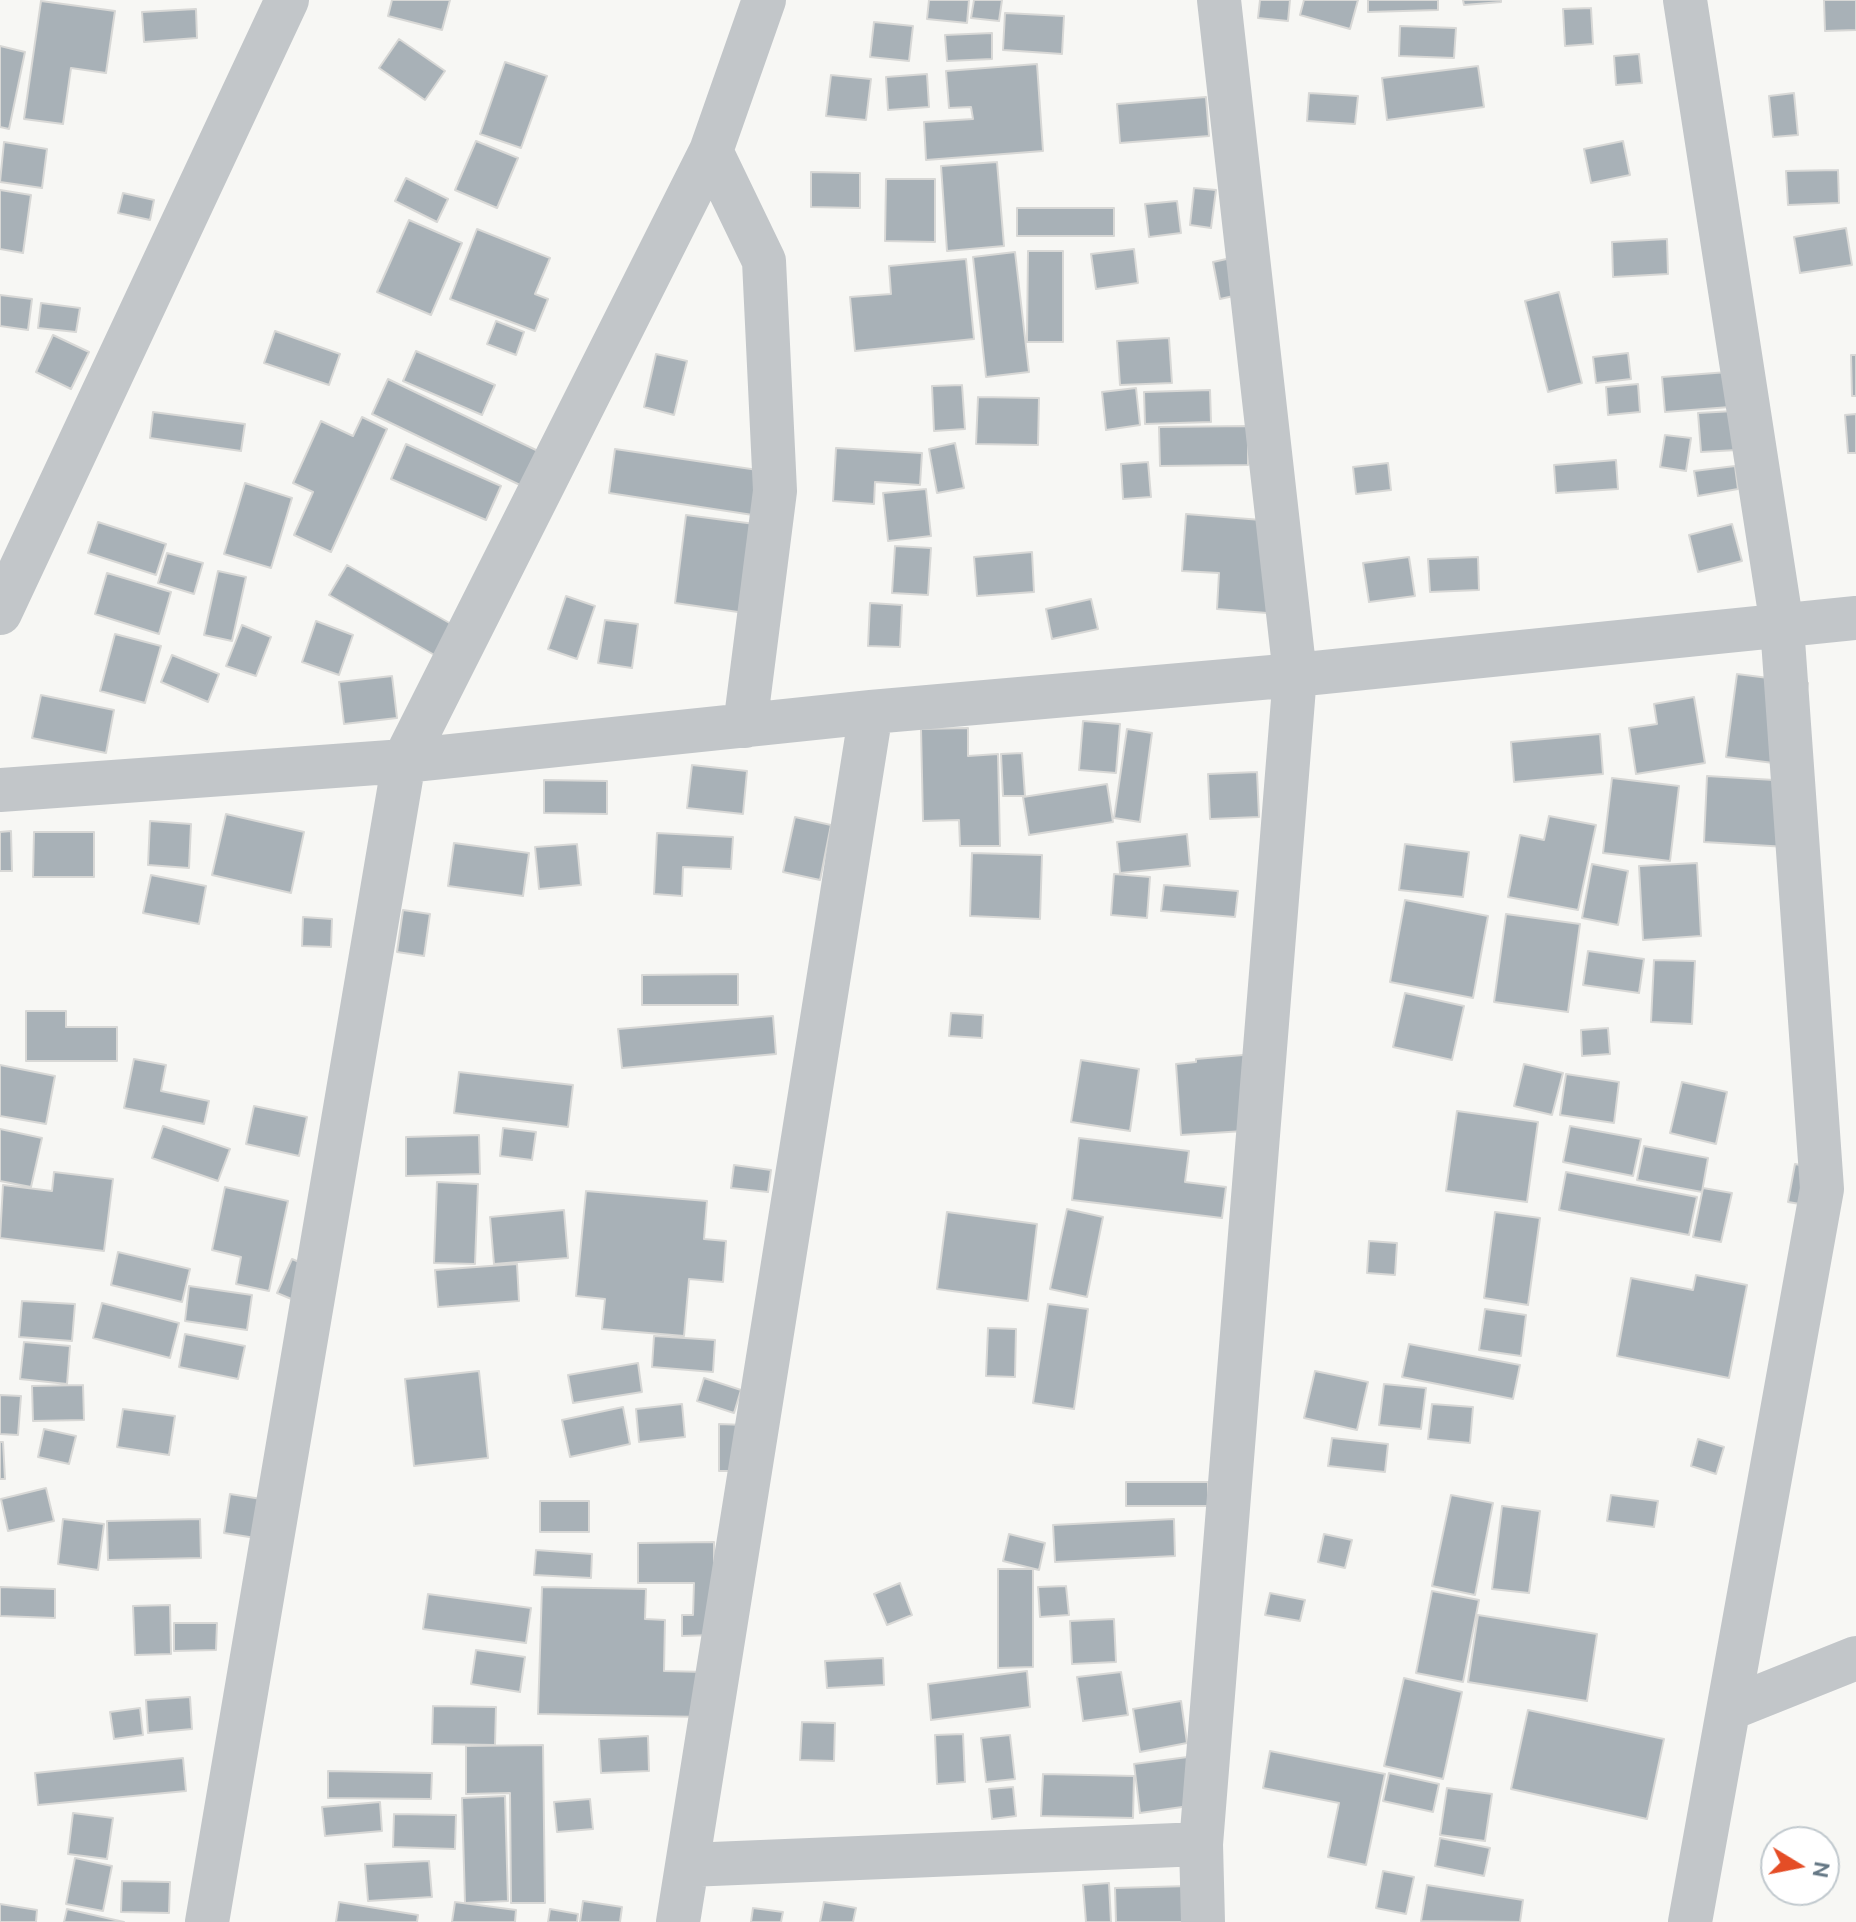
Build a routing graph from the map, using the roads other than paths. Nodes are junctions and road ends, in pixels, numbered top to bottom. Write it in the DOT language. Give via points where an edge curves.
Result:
graph roads {
  1 [pos="287,0"];
  2 [pos="764,0"];
  3 [pos="1219,0"];
  4 [pos="1685,0"];
  5 [pos="711,151"];
  6 [pos="0,613"];
  7 [pos="1856,618"];
  8 [pos="1782,626"];
  9 [pos="1295,675"];
  10 [pos="871,712"];
  11 [pos="745,726"];
  12 [pos="404,761"];
  13 [pos="0,790"];
  14 [pos="1839,1187"];
  15 [pos="1856,1658"];
  16 [pos="1731,1708"];
  17 [pos="1201,1844"];
  18 [pos="688,1865"];
  19 [pos="207,1922"];
  20 [pos="678,1922"];
  21 [pos="1203,1922"];
  22 [pos="1690,1922"];
  1 -- 6 [label="street"];
  2 -- 5 [label="street"];
  3 -- 9 [label="street"];
  4 -- 8 [label="street"];
  5 -- 11 [label="street" via="764,261 775,491"];
  5 -- 12 [label="street"];
  7 -- 8 [label="street"];
  8 -- 9 [label="street"];
  8 -- 14 [label="street"];
  9 -- 10 [label="street"];
  9 -- 17 [label="street"];
  10 -- 11 [label="street"];
  10 -- 18 [label="street"];
  11 -- 12 [label="street"];
  12 -- 13 [label="street"];
  12 -- 19 [label="street"];
  14 -- 16 [label="street"];
  15 -- 16 [label="street"];
  16 -- 22 [label="street"];
  17 -- 18 [label="street"];
  17 -- 21 [label="street"];
  18 -- 20 [label="street"];
}
